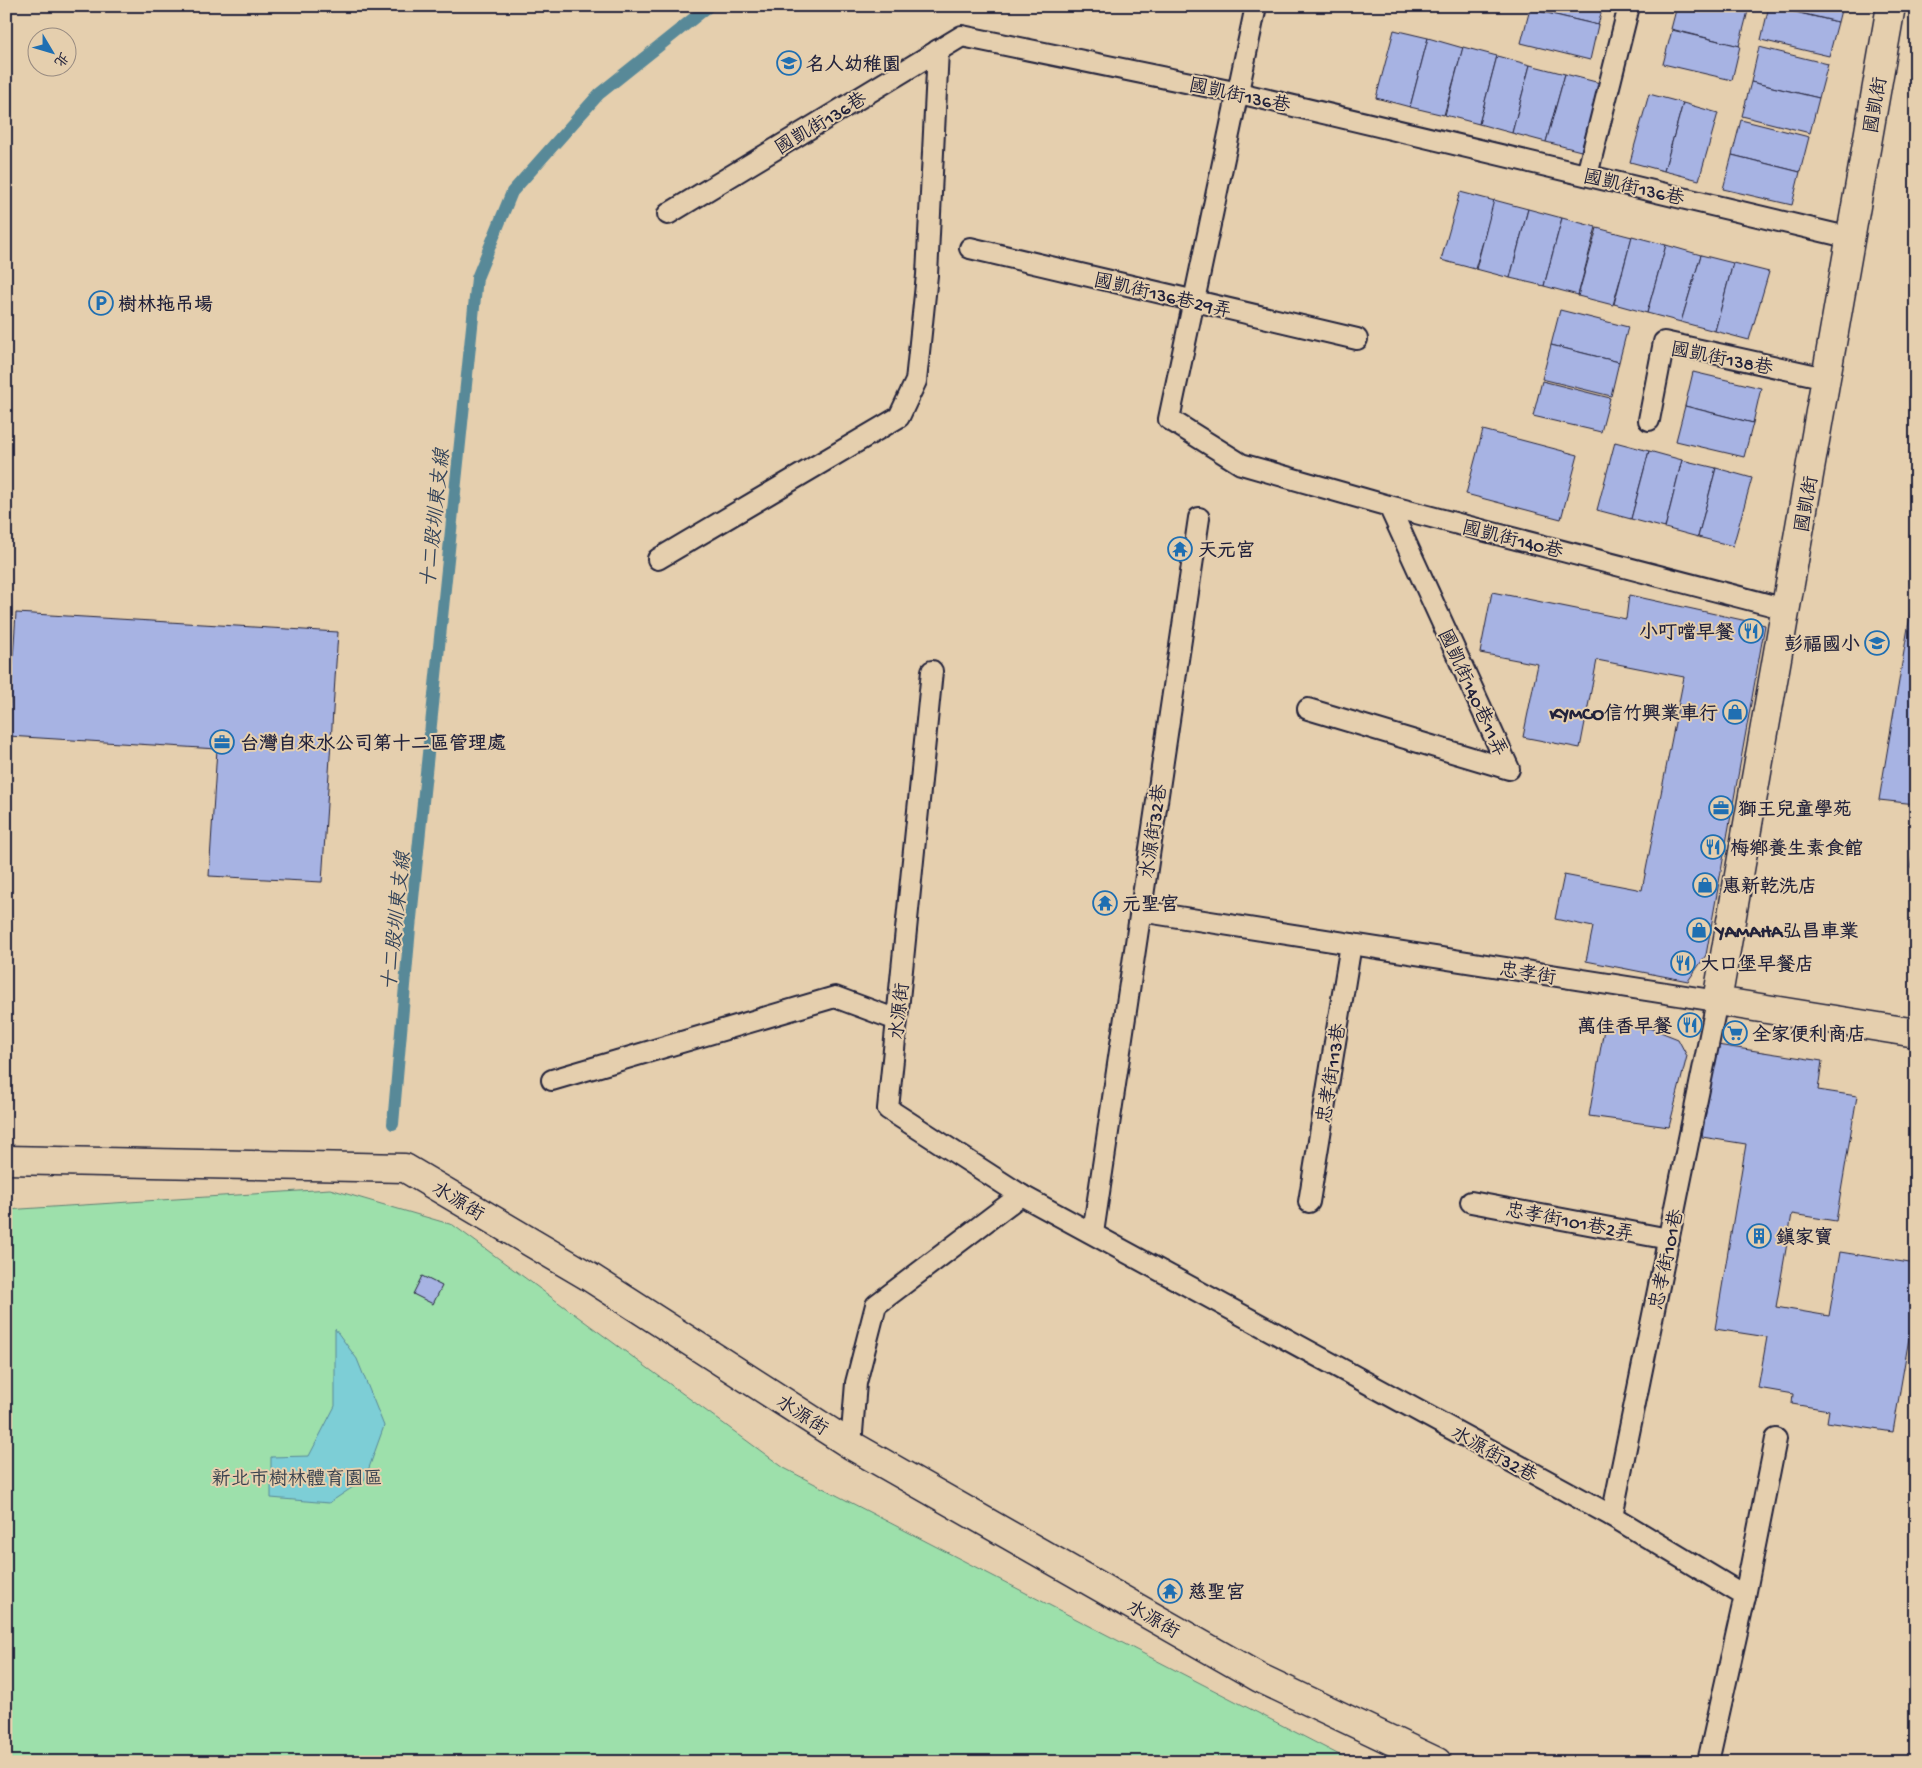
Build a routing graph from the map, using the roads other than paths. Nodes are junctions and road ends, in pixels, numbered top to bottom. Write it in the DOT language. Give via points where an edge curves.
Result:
graph roads {
  1 [pos="1256,6"];
  2 [pos="1629,6"];
  3 [pos="1891,6"];
  4 [pos="938,50"];
  5 [pos="1239,93"];
  6 [pos="1587,175"];
  7 [pos="668,214"];
  8 [pos="1851,238"];
  9 [pos="970,248"];
  10 [pos="1195,301"];
  11 [pos="1357,339"];
  12 [pos="1826,378"];
  13 [pos="1649,420"];
  14 [pos="1389,506"];
  15 [pos="1199,518"];
  16 [pos="658,559"];
  17 [pos="1786,609"];
  18 [pos="932,670"];
  19 [pos="1308,709"];
  20 [pos="1140,911"];
  21 [pos="1351,944"];
  22 [pos="1717,1001"];
  23 [pos="897,1020"];
  24 [pos="1916,1033"];
  25 [pos="552,1080"];
  26 [pos="6,1160"];
  27 [pos="1021,1195"];
  28 [pos="1309,1202"];
  29 [pos="1471,1202"];
  30 [pos="1093,1233"];
  31 [pos="1669,1239"];
  32 [pos="1776,1438"];
  33 [pos="851,1445"];
  34 [pos="1612,1516"];
  35 [pos="1745,1596"];
  36 [pos="1437,1762"];
  37 [pos="1708,1762"];
  1 -- 5 [label="lane"];
  2 -- 6 [label="lane"];
  3 -- 8 [label="street, 國凱街"];
  4 -- 5 [label="lane, 國凱街136巷" via="962,36"];
  4 -- 7 [label="lane, 國凱街136巷"];
  4 -- 16 [label="lane" via="925,294 916,381 899,417"];
  5 -- 6 [label="lane, 國凱街136巷"];
  5 -- 10 [label="lane"];
  6 -- 8 [label="lane, 國凱街136巷"];
  8 -- 12 [label="street, 國凱街"];
  9 -- 10 [label="lane, 國凱街136巷29弄"];
  10 -- 11 [label="lane, 國凱街136巷29弄"];
  10 -- 14 [label="lane, 國凱街140巷" via="1169,419 1241,464"];
  12 -- 13 [label="lane, 國凱街138巷" via="1664,342"];
  12 -- 17 [label="street, 國凱街"];
  14 -- 17 [label="lane, 國凱街140巷"];
  14 -- 19 [label="lane, 國凱街140巷11弄" via="1509,769"];
  15 -- 20 [label="lane, 水源街32巷"];
  17 -- 22 [label="street, 國凱街"];
  18 -- 23 [label="lane, 水源街"];
  20 -- 21 [label="lane, 忠孝街"];
  20 -- 30 [label="lane, 水源街32巷"];
  21 -- 22 [label="lane, 忠孝街"];
  21 -- 28 [label="lane, 忠孝街113巷"];
  22 -- 24 [label="street, 忠孝街"];
  22 -- 31 [label="lane, 忠孝街101巷"];
  23 -- 25 [label="lane" via="835,997"];
  23 -- 27 [label="lane, 水源街" via="888,1109"];
  26 -- 33 [label="street, 水源街" via="405,1168 588,1276"];
  27 -- 30 [label="lane, 水源街32巷"];
  27 -- 33 [label="lane, 水源街" via="876,1306 856,1383"];
  29 -- 31 [label="lane, 忠孝街101巷2弄"];
  30 -- 34 [label="lane, 水源街32巷"];
  31 -- 34 [label="lane, 忠孝街101巷"];
  32 -- 35 [label="lane"];
  33 -- 36 [label="street, 水源街" via="1260,1678"];
  34 -- 35 [label="lane, 水源街32巷"];
  35 -- 37 [label="lane"];
}
